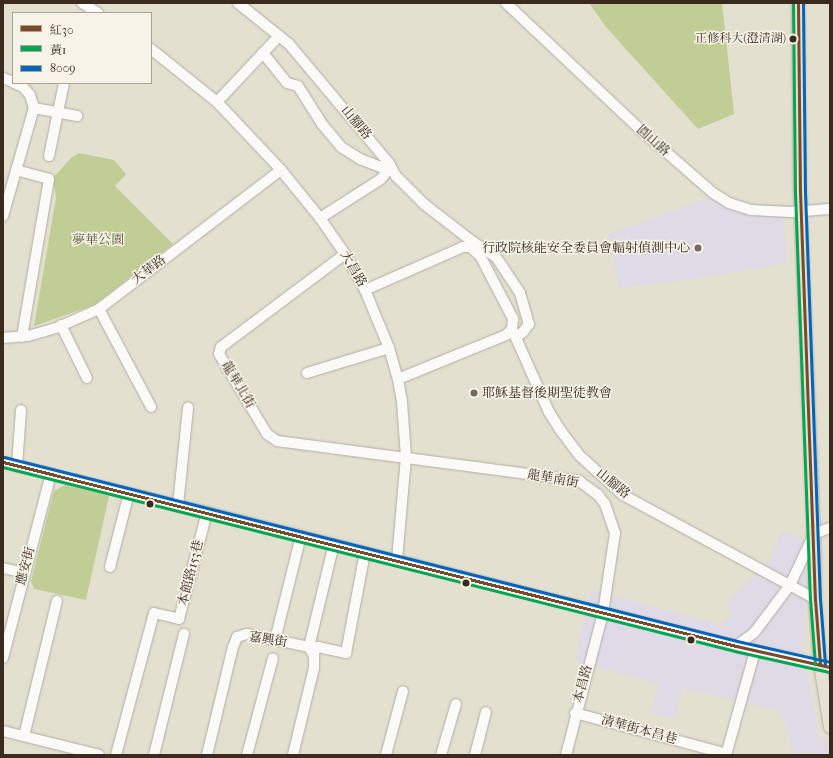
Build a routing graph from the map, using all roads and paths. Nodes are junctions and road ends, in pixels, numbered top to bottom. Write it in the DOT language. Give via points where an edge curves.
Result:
graph roads {
  1 [pos="82,3"];
  2 [pos="238,3"];
  3 [pos="506,3"];
  4 [pos="798,3"];
  5 [pos="96,12"];
  6 [pos="279,36"];
  7 [pos="152,50"];
  8 [pos="263,53"];
  9 [pos="16,84"];
  10 [pos="64,84"];
  11 [pos="217,102"];
  12 [pos="34,108"];
  13 [pos="59,112"];
  14 [pos="77,116"];
  15 [pos="49,156"];
  16 [pos="389,167"];
  17 [pos="16,170"];
  18 [pos="281,170"];
  19 [pos="830,209"];
  20 [pos="801,211"];
  21 [pos="3,216"];
  22 [pos="320,218"];
  23 [pos="473,242"];
  24 [pos="345,254"];
  25 [pos="478,254"];
  26 [pos="366,290"];
  27 [pos="99,309"];
  28 [pos="61,325"];
  29 [pos="514,333"];
  30 [pos="22,337"];
  31 [pos="3,338"];
  32 [pos="389,348"];
  33 [pos="307,373"];
  34 [pos="87,378"];
  35 [pos="398,379"];
  36 [pos="151,407"];
  37 [pos="188,408"];
  38 [pos="21,410"];
  39 [pos="406,457"];
  40 [pos="3,462"];
  41 [pos="17,466"];
  42 [pos="51,474"];
  43 [pos="129,493"];
  44 [pos="178,505"];
  45 [pos="207,512"];
  46 [pos="830,528"];
  47 [pos="814,534"];
  48 [pos="301,536"];
  49 [pos="334,544"];
  50 [pos="365,552"];
  51 [pos="397,560"];
  52 [pos="110,567"];
  53 [pos="3,568"];
  54 [pos="24,573"];
  55 [pos="790,585"];
  56 [pos="815,599"];
  57 [pos="57,601"];
  58 [pos="603,613"];
  59 [pos="184,634"];
  60 [pos="275,640"];
  61 [pos="736,646"];
  62 [pos="311,650"];
  63 [pos="4,651"];
  64 [pos="755,651"];
  65 [pos="273,658"];
  66 [pos="825,666"];
  67 [pos="403,690"];
  68 [pos="456,704"];
  69 [pos="486,712"];
  70 [pos="575,713"];
  71 [pos="830,727"];
  72 [pos="3,731"];
  73 [pos="24,736"];
  74 [pos="77,752"];
  75 [pos="726,754"];
  76 [pos="100,755"];
  77 [pos="116,755"];
  78 [pos="154,755"];
  79 [pos="207,755"];
  80 [pos="247,755"];
  81 [pos="293,755"];
  82 [pos="386,755"];
  83 [pos="442,755"];
  84 [pos="475,755"];
  85 [pos="566,755"];
  1 -- 5 [label="street"];
  2 -- 6 [label="street, 山腳路"];
  3 -- 20 [label="street, 圓山路" via="642,131 713,193 729,203 751,210"];
  4 -- 20 [label="main road"];
  6 -- 8 [label="street"];
  6 -- 16 [label="street, 山腳路" via="289,44"];
  7 -- 11 [label="street, 大昌路"];
  8 -- 11 [label="street"];
  8 -- 16 [label="street" via="287,83 298,86 341,148 360,159"];
  9 -- 12 [label="street" via="30,95"];
  10 -- 13 [label="street"];
  11 -- 18 [label="street, 大昌路"];
  12 -- 13 [label="street"];
  12 -- 17 [label="street"];
  13 -- 14 [label="street"];
  13 -- 15 [label="street"];
  16 -- 22 [label="street" via="381,179"];
  16 -- 23 [label="street, 山腳路" via="424,204"];
  17 -- 21 [label="street"];
  17 -- 30 [label="street" via="49,179"];
  18 -- 22 [label="street, 大昌路"];
  18 -- 27 [label="street, 大華路"];
  19 -- 20 [label="street, 圓山路"];
  20 -- 47 [label="main road"];
  22 -- 24 [label="street, 大昌路"];
  23 -- 25 [label="street, 山腳路"];
  23 -- 29 [label="street, 山腳路" via="496,257 520,293 529,324 523,332"];
  24 -- 26 [label="street, 大昌路"];
  24 -- 39 [label="street, 龍華北街" via="221,346 219,354 267,434 277,441"];
  25 -- 26 [label="street" via="470,247 463,247"];
  25 -- 29 [label="street, 山腳路" via="513,319"];
  26 -- 32 [label="street, 大昌路"];
  27 -- 28 [label="street, 大華路"];
  27 -- 36 [label="street"];
  28 -- 30 [label="street, 大華路"];
  28 -- 34 [label="street"];
  29 -- 35 [label="street"];
  29 -- 55 [label="street, 山腳路" via="549,412 580,456 623,495"];
  30 -- 31 [label="street, 大華路"];
  32 -- 33 [label="street"];
  32 -- 35 [label="street, 大昌路"];
  35 -- 39 [label="street, 大昌路"];
  37 -- 44 [label="street"];
  38 -- 41 [label="street"];
  39 -- 51 [label="street, 大昌路"];
  39 -- 58 [label="street, 龍華南街" via="579,481 598,495 605,504 616,533"];
  40 -- 41 [label="street"];
  41 -- 42 [label="street"];
  42 -- 43 [label="street"];
  42 -- 54 [label="street, 應安街"];
  43 -- 44 [label="street"];
  43 -- 52 [label="street"];
  44 -- 45 [label="street"];
  45 -- 48 [label="street"];
  45 -- 77 [label="street, 本館路153巷" via="179,619 154,613"];
  46 -- 47 [label="street"];
  47 -- 55 [label="street"];
  47 -- 56 [label="main road"];
  48 -- 49 [label="street"];
  48 -- 60 [label="street"];
  49 -- 50 [label="street"];
  49 -- 62 [label="street"];
  50 -- 51 [label="street"];
  50 -- 62 [label="street" via="346,653 318,647"];
  51 -- 58 [label="street"];
  53 -- 54 [label="street"];
  54 -- 63 [label="street, 應安街"];
  55 -- 56 [label="street, 山腳路"];
  55 -- 61 [label="street" via="754,633"];
  56 -- 66 [label="main road"];
  57 -- 73 [label="street"];
  58 -- 61 [label="street"];
  58 -- 70 [label="street, 本昌路"];
  59 -- 78 [label="street"];
  60 -- 62 [label="street, 嘉興街"];
  60 -- 79 [label="street, 嘉興街" via="247,634 237,637"];
  61 -- 64 [label="street"];
  62 -- 81 [label="street" via="314,668"];
  64 -- 66 [label="street"];
  64 -- 75 [label="street"];
  65 -- 80 [label="street"];
  66 -- 71 [label="main road"];
  67 -- 82 [label="street"];
  68 -- 83 [label="street"];
  69 -- 84 [label="street"];
  70 -- 75 [label="street, 清華街本昌巷"];
  70 -- 85 [label="street, 本昌路"];
  72 -- 73 [label="street"];
  73 -- 74 [label="street"];
  74 -- 76 [label="street"];
}
